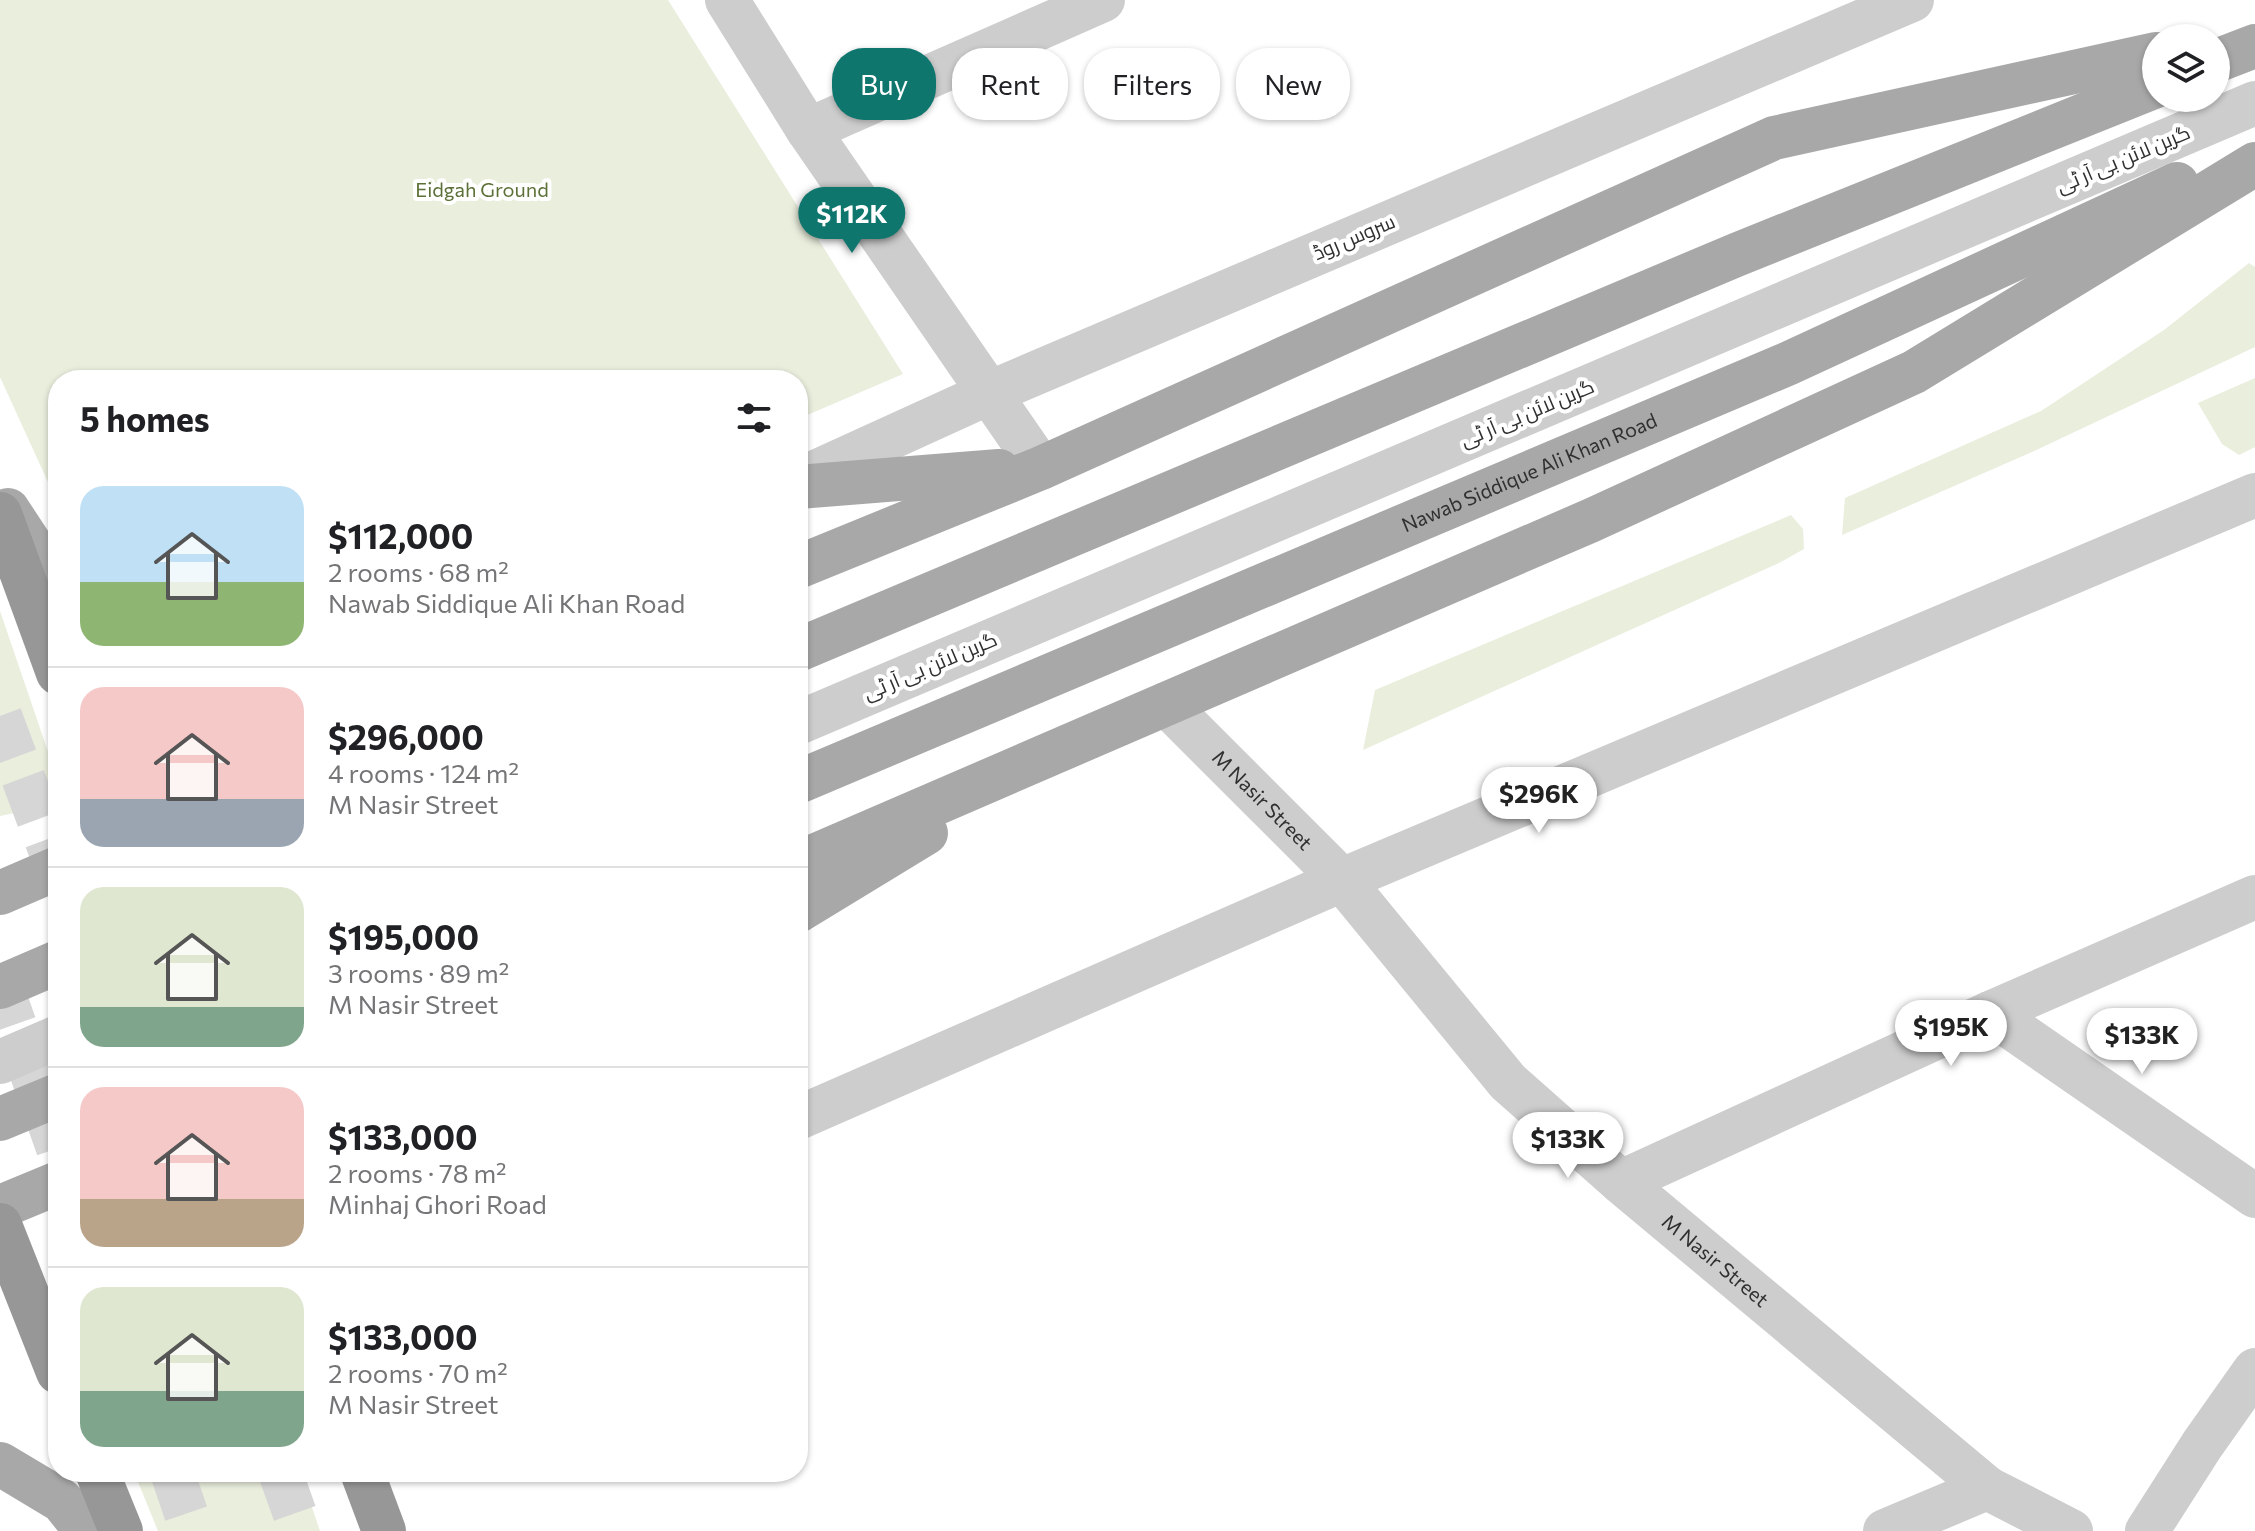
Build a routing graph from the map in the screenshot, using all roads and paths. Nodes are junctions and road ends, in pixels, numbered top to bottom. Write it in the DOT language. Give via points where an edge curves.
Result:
graph roads {
  1 [pos="727,0"];
  2 [pos="1103,0"];
  3 [pos="1912,0"];
  4 [pos="2255,32"];
  5 [pos="2230,38"];
  6 [pos="2255,46"];
  7 [pos="2230,56"];
  8 [pos="2142,57"];
  9 [pos="2142,92"];
  10 [pos="2255,103"];
  11 [pos="808,130"];
  12 [pos="2255,148"];
  13 [pos="2255,164"];
  14 [pos="989,393"];
  15 [pos="1041,468"];
  16 [pos="808,475"];
  17 [pos="808,486"];
  18 [pos="2255,495"];
  19 [pos="0,498"];
  20 [pos="0,514"];
  21 [pos="808,563"];
  22 [pos="48,571"];
  23 [pos="48,646"];
  24 [pos="808,646"];
  25 [pos="1166,704"];
  26 [pos="808,719"];
  27 [pos="1065,749"];
  28 [pos="808,778"];
  29 [pos="808,859"];
  30 [pos="48,872"];
  31 [pos="1342,880"];
  32 [pos="0,893"];
  33 [pos="2255,897"];
  34 [pos="808,905"];
  35 [pos="48,966"];
  36 [pos="0,987"];
  37 [pos="1990,1013"];
  38 [pos="48,1041"];
  39 [pos="0,1062"];
  40 [pos="48,1099"];
  41 [pos="808,1114"];
  42 [pos="0,1119"];
  43 [pos="1621,1182"];
  44 [pos="48,1187"];
  45 [pos="2255,1196"];
  46 [pos="0,1207"];
  47 [pos="0,1225"];
  48 [pos="48,1347"];
  49 [pos="2255,1370"];
  50 [pos="0,1464"];
  51 [pos="101,1482"];
  52 [pos="366,1482"];
  53 [pos="1987,1488"];
  54 [pos="86,1531"];
  55 [pos="121,1531"];
  56 [pos="384,1531"];
  57 [pos="1885,1531"];
  58 [pos="2071,1531"];
  59 [pos="2147,1531"];
  1 -- 11 [label="street"];
  2 -- 11 [label="street"];
  3 -- 14 [label="street, سروس روڈ"];
  4 -- 5 [label="main road"];
  6 -- 7 [label="main road"];
  8 -- 15 [label="main road" via="1774,138"];
  9 -- 24 [label="main road" via="1736,255"];
  10 -- 26 [label="street, گرین لائن بی آر ٹی"];
  11 -- 14 [label="street"];
  12 -- 28 [label="main road, Nawab Siddique Ali Khan Road" via="1787,364"];
  13 -- 25 [label="main road" via="1914,372 1592,520"];
  14 -- 15 [label="street"];
  14 -- 16 [label="street, سروس روڈ"];
  15 -- 17 [label="main road"];
  15 -- 21 [label="main road"];
  18 -- 31 [label="street"];
  19 -- 22 [label="main road"];
  20 -- 23 [label="highway"];
  25 -- 27 [label="main road"];
  25 -- 31 [label="street, M Nasir Street"];
  27 -- 29 [label="main road"];
  27 -- 34 [label="main road"];
  30 -- 32 [label="main road"];
  31 -- 41 [label="street"];
  31 -- 43 [label="street, M Nasir Street" via="1508,1082"];
  33 -- 37 [label="street"];
  35 -- 36 [label="main road, bridge"];
  37 -- 43 [label="street"];
  37 -- 45 [label="street"];
  38 -- 39 [label="street, bridge"];
  40 -- 42 [label="main road, bridge"];
  43 -- 53 [label="street, M Nasir Street"];
  44 -- 46 [label="main road"];
  47 -- 48 [label="highway"];
  49 -- 59 [label="street"];
  50 -- 54 [label="main road" via="62,1501"];
  51 -- 55 [label="highway"];
  52 -- 56 [label="highway"];
  53 -- 57 [label="street"];
  53 -- 58 [label="street, M Nasir Street"];
}
